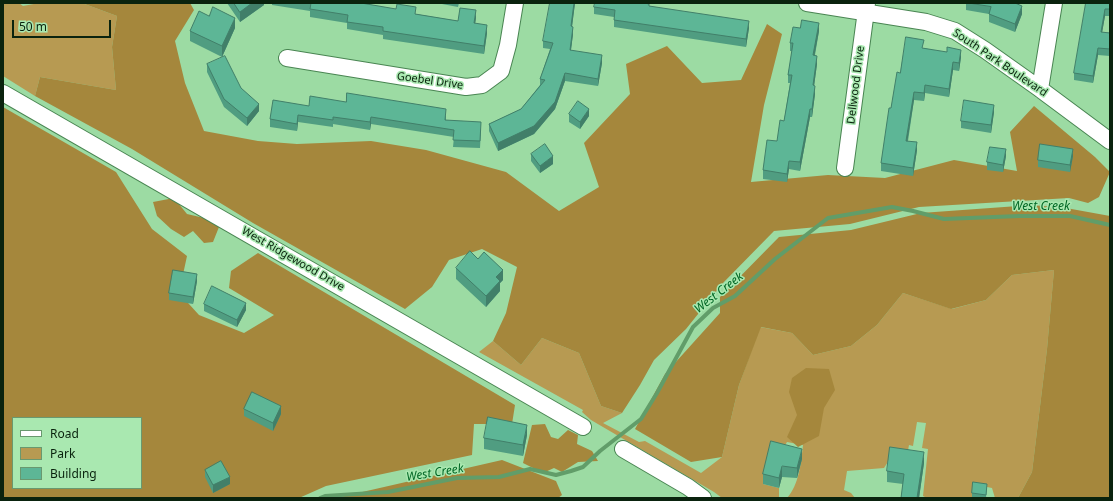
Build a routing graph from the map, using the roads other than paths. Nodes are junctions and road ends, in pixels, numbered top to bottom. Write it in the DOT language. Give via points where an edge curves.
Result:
graph roads {
  1 [pos="514,3"];
  2 [pos="807,3"];
  3 [pos="1054,3"];
  4 [pos="866,8"];
  5 [pos="286,58"];
  6 [pos="1040,89"];
  7 [pos="3,92"];
  8 [pos="1110,142"];
  9 [pos="845,168"];
  10 [pos="583,427"];
  11 [pos="623,449"];
  12 [pos="702,498"];
  1 -- 5 [label="street, Goebel Drive" via="508,45 500,71 482,84 466,87"];
  2 -- 4 [label="street, South Park Boulevard"];
  3 -- 6 [label="street"];
  4 -- 6 [label="street, South Park Boulevard" via="955,31"];
  4 -- 9 [label="street, Dellwood Drive"];
  6 -- 8 [label="street, South Park Boulevard"];
  7 -- 10 [label="street, West Ridgewood Drive"];
  11 -- 12 [label="street"];
}
